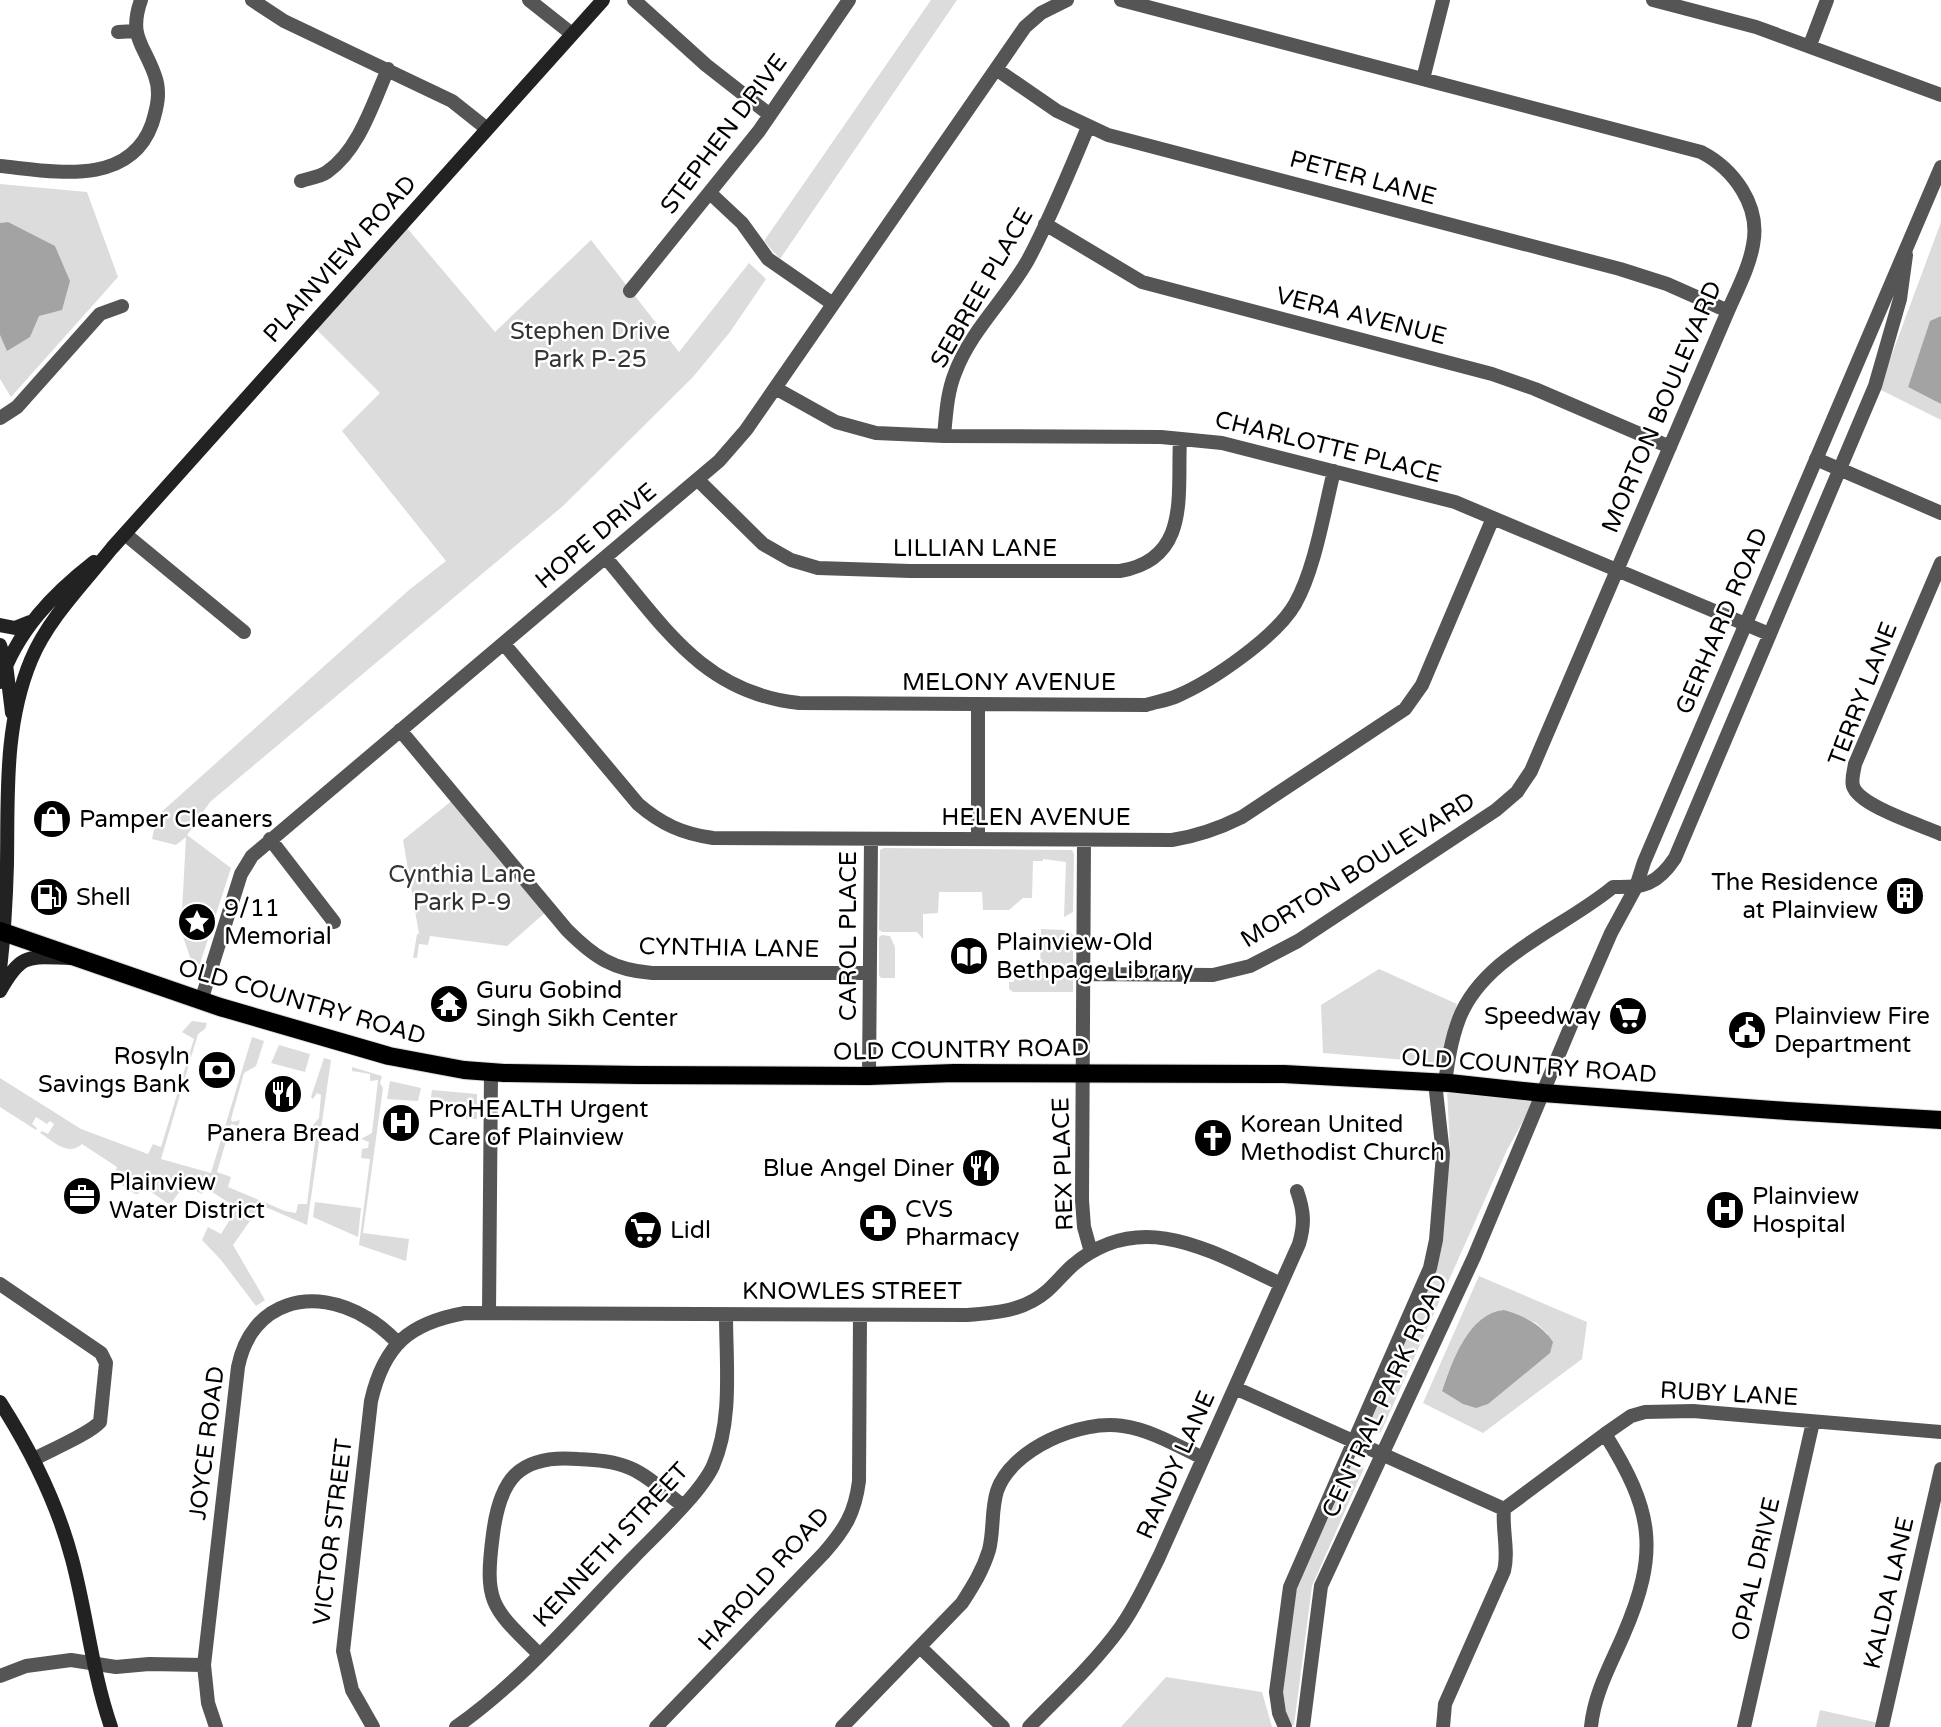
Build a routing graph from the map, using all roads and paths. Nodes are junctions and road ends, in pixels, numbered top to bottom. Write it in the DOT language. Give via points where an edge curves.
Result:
graph roads {
  1 [pos="141,0"];
  2 [pos="252,0"];
  3 [pos="529,0"];
  4 [pos="604,0"];
  5 [pos="634,0"];
  6 [pos="849,0"];
  7 [pos="1067,0"];
  8 [pos="1121,0"];
  9 [pos="1443,0"];
  10 [pos="1653,0"];
  11 [pos="1828,0"];
  12 [pos="136,31"];
  13 [pos="118,32"];
  14 [pos="572,34"];
  15 [pos="1810,46"];
  16 [pos="388,69"];
  17 [pos="996,69"];
  18 [pos="1423,79"];
  19 [pos="1941,95"];
  20 [pos="770,115"];
  21 [pos="1088,127"];
  22 [pos="486,128"];
  23 [pos="0,166"];
  24 [pos="1941,167"];
  25 [pos="301,181"];
  26 [pos="710,192"];
  27 [pos="1045,224"];
  28 [pos="1907,248"];
  29 [pos="630,291"];
  30 [pos="833,304"];
  31 [pos="122,306"];
  32 [pos="1728,311"];
  33 [pos="775,388"];
  34 [pos="0,418"];
  35 [pos="944,436"];
  36 [pos="1180,439"];
  37 [pos="1670,447"];
  38 [pos="1816,459"];
  39 [pos="1838,470"];
  40 [pos="1334,471"];
  41 [pos="698,480"];
  42 [pos="1941,513"];
  43 [pos="1493,518"];
  44 [pos="125,534"];
  45 [pos="111,548"];
  46 [pos="606,558"];
  47 [pos="1941,563"];
  48 [pos="1617,570"];
  49 [pos="31,622"];
  50 [pos="1745,624"];
  51 [pos="0,625"];
  52 [pos="244,632"];
  53 [pos="1769,634"];
  54 [pos="503,644"];
  55 [pos="0,645"];
  56 [pos="32,658"];
  57 [pos="3,663"];
  58 [pos="0,682"];
  59 [pos="978,705"];
  60 [pos="13,721"];
  61 [pos="400,730"];
  62 [pos="4,761"];
  63 [pos="1941,834"];
  64 [pos="270,839"];
  65 [pos="871,839"];
  66 [pos="978,839"];
  67 [pos="1084,840"];
  68 [pos="1636,887"];
  69 [pos="334,922"];
  70 [pos="2,932"];
  71 [pos="82,959"];
  72 [pos="0,970"];
  73 [pos="870,974"];
  74 [pos="1083,974"];
  75 [pos="0,991"];
  76 [pos="201,1001"];
  77 [pos="491,1072"];
  78 [pos="1083,1073"];
  79 [pos="869,1076"];
  80 [pos="1440,1083"];
  81 [pos="1543,1093"];
  82 [pos="1941,1120"];
  83 [pos="1297,1191"];
  84 [pos="1091,1252"];
  85 [pos="0,1284"];
  86 [pos="1281,1284"];
  87 [pos="489,1313"];
  88 [pos="726,1314"];
  89 [pos="860,1315"];
  90 [pos="397,1342"];
  91 [pos="1235,1388"];
  92 [pos="0,1402"];
  93 [pos="1813,1422"];
  94 [pos="1941,1432"];
  95 [pos="1605,1434"];
  96 [pos="1354,1442"];
  97 [pos="1381,1454"];
  98 [pos="1203,1458"];
  99 [pos="34,1459"];
  100 [pos="1941,1469"];
  101 [pos="682,1505"];
  102 [pos="1504,1509"];
  103 [pos="920,1647"];
  104 [pos="539,1654"];
  105 [pos="93,1663"];
  106 [pos="204,1665"];
  107 [pos="0,1676"];
  108 [pos="111,1727"];
  109 [pos="216,1727"];
  110 [pos="373,1727"];
  111 [pos="456,1727"];
  112 [pos="656,1727"];
  113 [pos="842,1727"];
  114 [pos="1003,1727"];
  115 [pos="1029,1727"];
  116 [pos="1285,1727"];
  117 [pos="1303,1727"];
  118 [pos="1443,1727"];
  119 [pos="1591,1727"];
  120 [pos="1744,1727"];
  121 [pos="1882,1727"];
  1 -- 12 [label="street"];
  2 -- 16 [label="street" via="285,21"];
  3 -- 14 [label="street"];
  4 -- 14 [label="main road, PLAINVIEW ROAD"];
  5 -- 20 [label="street"];
  6 -- 20 [label="street, STEPHEN DRIVE"];
  7 -- 17 [label="street" via="1026,27"];
  8 -- 18 [label="street, MORTON BOULEVARD"];
  9 -- 18 [label="street"];
  10 -- 15 [label="street"];
  11 -- 15 [label="street"];
  12 -- 13 [label="street"];
  12 -- 23 [label="street" via="155,76 158,99 149,132 128,157 81,173"];
  14 -- 22 [label="main road, PLAINVIEW ROAD"];
  15 -- 19 [label="street"];
  16 -- 22 [label="street" via="452,101"];
  16 -- 25 [label="street" via="344,157 326,173"];
  17 -- 21 [label="street, PETER LANE"];
  17 -- 30 [label="street, HOPE DRIVE"];
  18 -- 32 [label="street, MORTON BOULEVARD" via="1681,145 1715,159 1741,186 1754,224 1750,259"];
  20 -- 26 [label="street, STEPHEN DRIVE"];
  21 -- 27 [label="street, SEBREE PLACE"];
  21 -- 32 [label="street, PETER LANE" via="1620,268"];
  22 -- 44 [label="main road, PLAINVIEW ROAD"];
  24 -- 28 [label="street, GERHARD ROAD"];
  26 -- 29 [label="street, STEPHEN DRIVE"];
  26 -- 30 [label="street" via="742,223 768,259"];
  27 -- 35 [label="street, SEBREE PLACE" via="1027,262 960,361 949,392"];
  27 -- 37 [label="street, VERA AVENUE" via="1142,282 1492,374"];
  28 -- 38 [label="street, GERHARD ROAD"];
  28 -- 39 [label="street, CENTRAL PARK ROAD" via="1900,299 1875,386"];
  30 -- 33 [label="street, HOPE DRIVE"];
  31 -- 34 [label="street" via="100,314 17,407"];
  32 -- 37 [label="street, MORTON BOULEVARD"];
  33 -- 35 [label="street, CHARLOTTE PLACE" via="856,429"];
  33 -- 41 [label="street, HOPE DRIVE" via="747,430"];
  35 -- 36 [label="street, CHARLOTTE PLACE"];
  36 -- 40 [label="street, CHARLOTTE PLACE" via="1222,443"];
  36 -- 41 [label="street, LILLIAN LANE" via="1172,537 1149,563 1120,570 818,568 763,544"];
  37 -- 48 [label="street, MORTON BOULEVARD"];
  38 -- 39 [label="street"];
  38 -- 50 [label="street, GERHARD ROAD"];
  39 -- 42 [label="street"];
  39 -- 53 [label="street, CENTRAL PARK ROAD"];
  40 -- 43 [label="street, CHARLOTTE PLACE" via="1455,502"];
  40 -- 59 [label="street, MELONY AVENUE" via="1307,576 1295,604 1264,640 1211,677 1177,697 1146,705"];
  41 -- 46 [label="street, HOPE DRIVE"];
  43 -- 48 [label="street, CHARLOTTE PLACE"];
  43 -- 67 [label="street, HELEN AVENUE" via="1422,685 1405,709 1215,831 1172,840"];
  44 -- 45 [label="main road, PLAINVIEW ROAD"];
  44 -- 52 [label="street"];
  45 -- 49 [label="main road, PLAINVIEW ROAD" via="66,583"];
  45 -- 56 [label="main road, PLAINVIEW ROAD" via="53,622"];
  46 -- 54 [label="street, HOPE DRIVE"];
  46 -- 59 [label="street, MELONY AVENUE" via="687,652 720,678 752,693 799,703"];
  47 -- 63 [label="street, TERRY LANE" via="1852,779 1853,789 1868,803"];
  48 -- 50 [label="street, CHARLOTTE PLACE"];
  48 -- 74 [label="street, MORTON BOULEVARD" via="1531,771 1517,792 1496,810 1298,941 1250,966 1213,975"];
  49 -- 51 [label="main road" via="15,628"];
  49 -- 57 [label="main road, PLAINVIEW ROAD"];
  50 -- 53 [label="street, CHARLOTTE PLACE"];
  50 -- 68 [label="street, GERHARD ROAD"];
  53 -- 68 [label="street, CENTRAL PARK ROAD" via="1675,859 1665,874"];
  54 -- 61 [label="street, HOPE DRIVE"];
  54 -- 65 [label="street, HELEN AVENUE" via="638,804 671,828 713,838"];
  55 -- 57 [label="main road"];
  56 -- 57 [label="main road"];
  56 -- 60 [label="main road, PLAINVIEW ROAD"];
  57 -- 58 [label="main road, PLAINVIEW ROAD"];
  57 -- 60 [label="main road"];
  59 -- 66 [label="street"];
  60 -- 62 [label="main road, PLAINVIEW ROAD"];
  61 -- 64 [label="street, HOPE DRIVE"];
  61 -- 73 [label="street, CYNTHIA LANE" via="567,930 607,963 652,972"];
  62 -- 70 [label="main road, PLAINVIEW ROAD"];
  64 -- 69 [label="street"];
  64 -- 76 [label="street, HOPE DRIVE" via="241,874"];
  65 -- 66 [label="street, HELEN AVENUE"];
  65 -- 73 [label="street, CAROL PLACE"];
  66 -- 67 [label="street, HELEN AVENUE"];
  67 -- 74 [label="street, REX PLACE"];
  68 -- 80 [label="street, CENTRAL PARK ROAD" via="1613,887 1490,973 1459,1018"];
  68 -- 81 [label="street, GERHARD ROAD" via="1611,933"];
  70 -- 71 [label="main road, OLD COUNTRY ROAD"];
  70 -- 72 [label="main road, PLAINVIEW ROAD"];
  71 -- 75 [label="main road" via="32,957 13,967"];
  71 -- 76 [label="main road, OLD COUNTRY ROAD"];
  73 -- 79 [label="street, CAROL PLACE"];
  74 -- 78 [label="street, REX PLACE"];
  76 -- 77 [label="main road, OLD COUNTRY ROAD" via="389,1056"];
  77 -- 79 [label="main road, OLD COUNTRY ROAD"];
  77 -- 87 [label="street"];
  78 -- 79 [label="main road, OLD COUNTRY ROAD"];
  78 -- 80 [label="main road, OLD COUNTRY ROAD" via="1284,1074"];
  78 -- 84 [label="street, REX PLACE" via="1082,1200"];
  80 -- 81 [label="main road, OLD COUNTRY ROAD"];
  80 -- 96 [label="street, CENTRAL PARK ROAD" via="1443,1154 1430,1268"];
  81 -- 82 [label="main road, OLD COUNTRY ROAD"];
  81 -- 97 [label="street, CENTRAL PARK ROAD" via="1474,1257"];
  83 -- 86 [label="street, RANDY LANE" via="1304,1228"];
  84 -- 86 [label="street, KNOWLES STREET" via="1111,1241 1170,1238"];
  84 -- 89 [label="street, KNOWLES STREET" via="1046,1292 1013,1310"];
  85 -- 99 [label="street" via="101,1353 106,1363 100,1422"];
  86 -- 91 [label="street, RANDY LANE"];
  87 -- 88 [label="street, KNOWLES STREET"];
  87 -- 90 [label="street, KNOWLES STREET" via="439,1318"];
  88 -- 89 [label="street, KNOWLES STREET"];
  88 -- 101 [label="street, KENNETH STREET" via="724,1433 710,1472"];
  89 -- 112 [label="street, HAROLD ROAD" via="859,1481 850,1519 824,1553"];
  90 -- 106 [label="street, JOYCE ROAD" via="367,1318 316,1302 279,1308 249,1334 238,1367"];
  90 -- 110 [label="street, VICTOR STREET" via="383,1361 371,1401 342,1651 352,1690"];
  91 -- 96 [label="street"];
  91 -- 98 [label="street, RANDY LANE"];
  92 -- 99 [label="main road"];
  93 -- 94 [label="street, RUBY LANE"];
  93 -- 95 [label="street, RUBY LANE" via="1660,1410 1631,1416"];
  93 -- 120 [label="street, OPAL DRIVE"];
  95 -- 102 [label="street, RUBY LANE"];
  95 -- 119 [label="street" via="1626,1467 1643,1509 1647,1564 1643,1586 1598,1692"];
  96 -- 97 [label="street"];
  96 -- 116 [label="street, CENTRAL PARK ROAD" via="1290,1587 1276,1692"];
  97 -- 102 [label="street"];
  97 -- 117 [label="street, CENTRAL PARK ROAD" via="1321,1586"];
  98 -- 103 [label="street" via="1155,1435 1120,1425 1086,1427 1029,1451 1010,1468 998,1490 989,1549 977,1581"];
  98 -- 115 [label="street, RANDY LANE" via="1133,1608 1099,1655"];
  99 -- 105 [label="main road" via="59,1514 73,1560"];
  100 -- 121 [label="street, KALDA LANE"];
  101 -- 104 [label="street, KENNETH STREET"];
  101 -- 104 [label="street" via="633,1469 617,1464 556,1457 512,1477 496,1509 489,1588 504,1620"];
  102 -- 118 [label="street" via="1507,1561 1445,1704"];
  103 -- 113 [label="street"];
  103 -- 114 [label="street"];
  104 -- 111 [label="street, KENNETH STREET" via="487,1706"];
  105 -- 106 [label="street" via="116,1667"];
  105 -- 107 [label="street" via="71,1660 26,1666"];
  105 -- 108 [label="main road"];
  106 -- 109 [label="street, JOYCE ROAD"];
}
